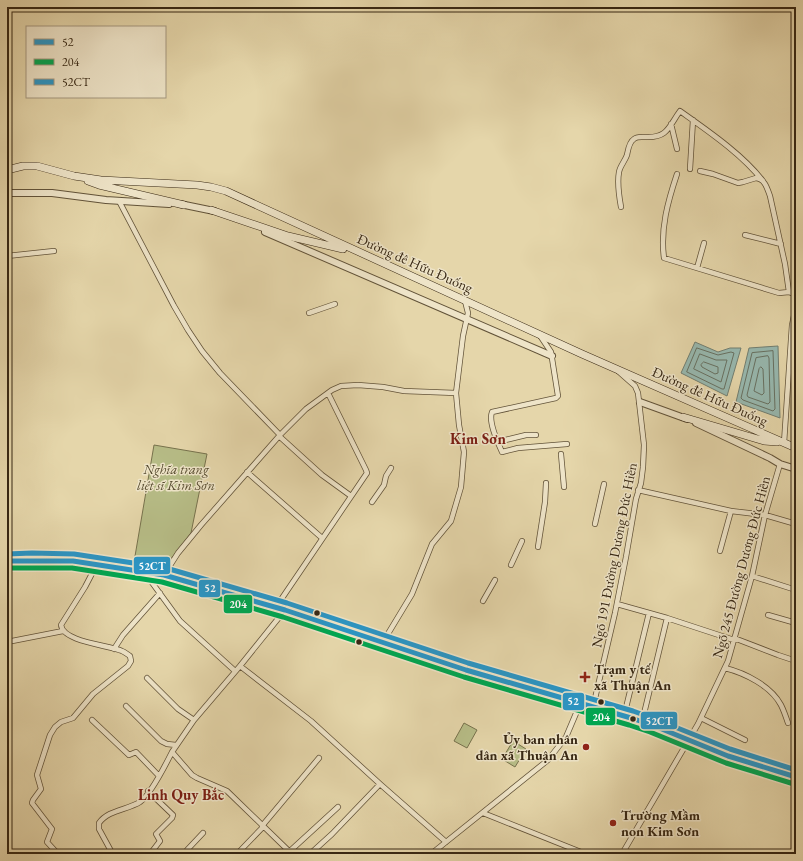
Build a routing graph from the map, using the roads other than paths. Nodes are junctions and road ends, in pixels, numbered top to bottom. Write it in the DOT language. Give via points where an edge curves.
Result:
graph roads {
  1 [pos="693,120"];
  2 [pos="671,124"];
  3 [pos="677,149"];
  4 [pos="690,168"];
  5 [pos="7,170"];
  6 [pos="700,171"];
  7 [pos="677,174"];
  8 [pos="74,176"];
  9 [pos="763,181"];
  10 [pos="7,193"];
  11 [pos="118,201"];
  12 [pos="184,205"];
  13 [pos="621,207"];
  14 [pos="211,210"];
  15 [pos="745,235"];
  16 [pos="704,243"];
  17 [pos="781,244"];
  18 [pos="54,250"];
  19 [pos="357,252"];
  20 [pos="7,256"];
  21 [pos="697,268"];
  22 [pos="789,292"];
  23 [pos="796,295"];
  24 [pos="465,301"];
  25 [pos="336,304"];
  26 [pos="478,306"];
  27 [pos="796,306"];
  28 [pos="309,313"];
  29 [pos="468,316"];
  30 [pos="540,335"];
  31 [pos="552,356"];
  32 [pos="615,368"];
  33 [pos="328,393"];
  34 [pos="456,393"];
  35 [pos="640,402"];
  36 [pos="683,417"];
  37 [pos="279,435"];
  38 [pos="536,435"];
  39 [pos="497,442"];
  40 [pos="782,443"];
  41 [pos="567,444"];
  42 [pos="796,448"];
  43 [pos="561,454"];
  44 [pos="780,464"];
  45 [pos="391,468"];
  46 [pos="796,469"];
  47 [pos="247,472"];
  48 [pos="546,483"];
  49 [pos="604,484"];
  50 [pos="564,487"];
  51 [pos="637,490"];
  52 [pos="351,496"];
  53 [pos="372,502"];
  54 [pos="731,511"];
  55 [pos="765,515"];
  56 [pos="595,524"];
  57 [pos="796,524"];
  58 [pos="322,538"];
  59 [pos="522,541"];
  60 [pos="538,547"];
  61 [pos="720,551"];
  62 [pos="7,561"];
  63 [pos="97,564"];
  64 [pos="511,565"];
  65 [pos="144,572"];
  66 [pos="164,575"];
  67 [pos="752,576"];
  68 [pos="495,580"];
  69 [pos="796,590"];
  70 [pos="160,593"];
  71 [pos="483,602"];
  72 [pos="617,604"];
  73 [pos="276,607"];
  74 [pos="285,610"];
  75 [pos="649,613"];
  76 [pos="768,615"];
  77 [pos="667,618"];
  78 [pos="796,623"];
  79 [pos="64,631"];
  80 [pos="734,639"];
  81 [pos="7,642"];
  82 [pos="383,642"];
  83 [pos="114,649"];
  84 [pos="796,661"];
  85 [pos="240,666"];
  86 [pos="725,668"];
  87 [pos="235,671"];
  88 [pos="147,678"];
  89 [pos="580,704"];
  90 [pos="126,706"];
  91 [pos="593,707"];
  92 [pos="624,716"];
  93 [pos="701,718"];
  94 [pos="92,720"];
  95 [pos="194,720"];
  96 [pos="642,722"];
  97 [pos="788,723"];
  98 [pos="689,740"];
  99 [pos="744,740"];
  100 [pos="176,745"];
  101 [pos="172,752"];
  102 [pos="319,758"];
  103 [pos="159,776"];
  104 [pos="796,777"];
  105 [pos="380,784"];
  106 [pos="148,792"];
  107 [pos="338,807"];
  108 [pos="483,813"];
  109 [pos="263,826"];
  110 [pos="203,833"];
  111 [pos="446,842"];
  112 [pos="796,843"];
  113 [pos="111,851"];
  114 [pos="291,852"];
  115 [pos="58,854"];
  116 [pos="106,854"];
  117 [pos="119,854"];
  118 [pos="150,854"];
  119 [pos="187,854"];
  120 [pos="237,854"];
  121 [pos="310,854"];
  122 [pos="431,854"];
  123 [pos="586,854"];
  124 [pos="622,854"];
  125 [pos="794,854"];
  1 -- 2 [label="street" via="680,110"];
  1 -- 4 [label="street"];
  1 -- 9 [label="street" via="754,170"];
  2 -- 3 [label="street"];
  2 -- 13 [label="street" via="656,138 633,139 619,172"];
  5 -- 8 [label="main road, Đường đê Hữu Đuống" via="37,166"];
  6 -- 9 [label="street" via="738,183 756,178"];
  7 -- 21 [label="street" via="668,202 662,240 664,258"];
  8 -- 12 [label="main road" via="99,185"];
  8 -- 19 [label="main road, Đường đê Hữu Đuống" via="211,187 226,191"];
  9 -- 17 [label="street" via="770,196"];
  10 -- 11 [label="street" via="52,193"];
  11 -- 12 [label="street"];
  11 -- 37 [label="street" via="174,306 202,352"];
  12 -- 14 [label="street"];
  14 -- 19 [label="main road" via="288,236"];
  14 -- 29 [label="street"];
  15 -- 17 [label="street"];
  16 -- 21 [label="street"];
  17 -- 22 [label="street"];
  18 -- 20 [label="street"];
  19 -- 24 [label="main road, Đường đê Hữu Đuống"];
  21 -- 22 [label="street" via="779,293"];
  22 -- 23 [label="street"];
  24 -- 26 [label="main road, Đường đê Hữu Đuống"];
  24 -- 29 [label="street"];
  25 -- 28 [label="street"];
  26 -- 29 [label="street"];
  26 -- 30 [label="main road, Đường đê Hữu Đuống"];
  27 -- 40 [label="street" via="792,325"];
  29 -- 31 [label="street"];
  29 -- 34 [label="street"];
  30 -- 31 [label="street"];
  30 -- 32 [label="main road, Đường đê Hữu Đuống"];
  31 -- 39 [label="street" via="558,396 492,412 490,416"];
  32 -- 35 [label="street, Ngõ 191 Đường Dương Đức Hiền" via="636,388"];
  32 -- 40 [label="main road, Đường đê Hữu Đuống"];
  33 -- 34 [label="street" via="341,386 350,385"];
  33 -- 37 [label="street" via="306,409"];
  33 -- 52 [label="street" via="366,470 366,475"];
  34 -- 82 [label="street" via="464,452 456,509 451,521 432,544 412,594"];
  35 -- 36 [label="street"];
  35 -- 51 [label="street, Ngõ 191 Đường Dương Đức Hiền" via="644,445 643,467"];
  36 -- 40 [label="main road" via="764,441"];
  36 -- 44 [label="street"];
  37 -- 47 [label="street"];
  37 -- 52 [label="street" via="322,475"];
  38 -- 39 [label="street"];
  39 -- 41 [label="street" via="502,452 518,448"];
  40 -- 42 [label="main road, Đường đê Hữu Đuống"];
  43 -- 50 [label="street"];
  44 -- 46 [label="street"];
  44 -- 55 [label="street, Ngõ 245 Đường Dương Đức Hiền"];
  45 -- 53 [label="street" via="384,485"];
  47 -- 58 [label="street"];
  47 -- 66 [label="street" via="182,547"];
  48 -- 60 [label="street"];
  49 -- 56 [label="street"];
  51 -- 54 [label="street"];
  51 -- 72 [label="street, Ngõ 191 Đường Dương Đức Hiền"];
  52 -- 58 [label="street"];
  54 -- 55 [label="street"];
  54 -- 61 [label="street"];
  55 -- 57 [label="street"];
  55 -- 67 [label="street, Ngõ 245 Đường Dương Đức Hiền"];
  58 -- 73 [label="street"];
  59 -- 64 [label="street"];
  62 -- 63 [label="highway" via="73,560"];
  63 -- 65 [label="highway"];
  63 -- 79 [label="street" via="61,625"];
  65 -- 66 [label="highway"];
  65 -- 70 [label="street"];
  66 -- 73 [label="highway"];
  67 -- 69 [label="street"];
  67 -- 80 [label="street, Ngõ 245 Đường Dương Đức Hiền"];
  68 -- 71 [label="street"];
  70 -- 83 [label="street"];
  70 -- 87 [label="street" via="180,621"];
  72 -- 75 [label="street"];
  72 -- 91 [label="street, Ngõ 191 Đường Dương Đức Hiền"];
  73 -- 74 [label="highway"];
  74 -- 82 [label="highway"];
  74 -- 85 [label="street"];
  75 -- 77 [label="street"];
  75 -- 92 [label="street"];
  76 -- 78 [label="street"];
  77 -- 80 [label="street"];
  77 -- 96 [label="street"];
  79 -- 81 [label="street"];
  79 -- 83 [label="street" via="76,639"];
  80 -- 84 [label="street"];
  80 -- 86 [label="street, Ngõ 245 Đường Dương Đức Hiền"];
  82 -- 89 [label="highway"];
  83 -- 115 [label="street" via="130,656 128,666 93,694 72,718 55,727 38,769 41,789 32,803 52,829 47,842"];
  85 -- 87 [label="street"];
  85 -- 105 [label="street" via="311,721"];
  86 -- 93 [label="street, Ngõ 245 Đường Dương Đức Hiền"];
  86 -- 97 [label="street" via="755,680 769,690 781,706"];
  87 -- 95 [label="street"];
  88 -- 95 [label="street" via="178,709"];
  89 -- 91 [label="highway"];
  89 -- 108 [label="street" via="566,736 548,760"];
  90 -- 100 [label="street" via="161,741"];
  91 -- 92 [label="highway"];
  92 -- 96 [label="highway"];
  93 -- 98 [label="street, Ngõ 245 Đường Dương Đức Hiền"];
  93 -- 99 [label="street"];
  94 -- 103 [label="street" via="129,755 136,752"];
  95 -- 100 [label="street"];
  96 -- 98 [label="highway"];
  98 -- 104 [label="highway" via="728,756"];
  98 -- 124 [label="street, Ngõ 245 Đường Dương Đức Hiền"];
  100 -- 101 [label="street"];
  101 -- 103 [label="street"];
  101 -- 109 [label="street" via="192,775 227,791"];
  102 -- 109 [label="street"];
  103 -- 106 [label="street"];
  105 -- 111 [label="street"];
  105 -- 121 [label="street"];
  106 -- 113 [label="street" via="137,803 106,816 100,822 99,829"];
  106 -- 118 [label="street" via="173,815 157,831 160,841"];
  107 -- 114 [label="street"];
  108 -- 111 [label="street"];
  108 -- 123 [label="street"];
  109 -- 114 [label="street"];
  109 -- 120 [label="street"];
  110 -- 119 [label="street" via="187,850"];
  111 -- 122 [label="street"];
  112 -- 125 [label="street"];
  113 -- 116 [label="street"];
  113 -- 117 [label="street"];
}
